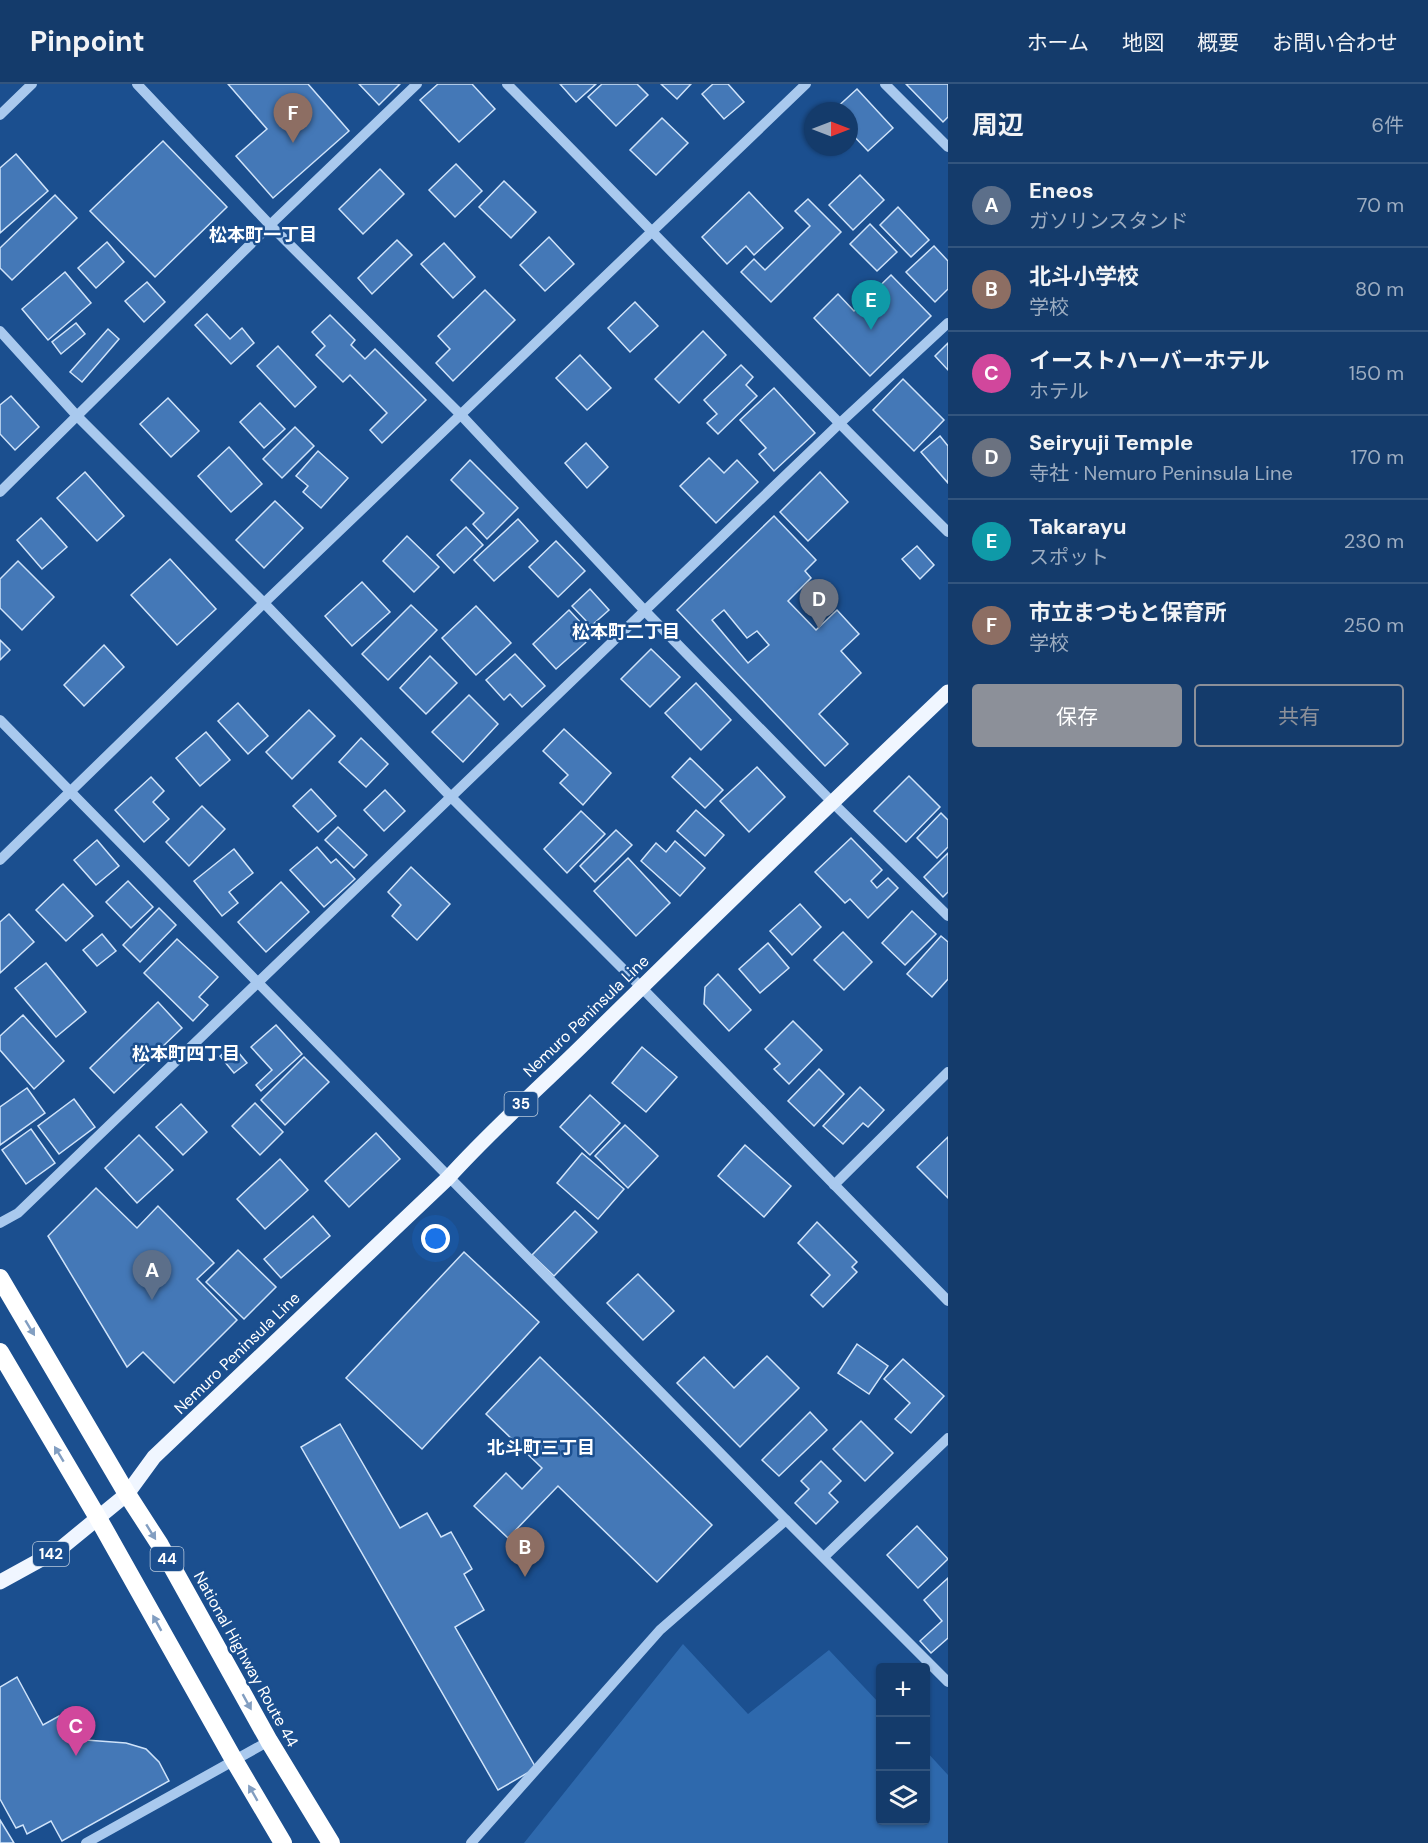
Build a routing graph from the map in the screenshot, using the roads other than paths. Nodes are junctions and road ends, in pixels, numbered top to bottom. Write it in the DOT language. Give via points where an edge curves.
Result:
graph roads {
  1 [pos="32,84"];
  2 [pos="137,84"];
  3 [pos="417,84"];
  4 [pos="507,84"];
  5 [pos="806,84"];
  6 [pos="885,84"];
  7 [pos="0,115"];
  8 [pos="948,147"];
  9 [pos="270,225"];
  10 [pos="652,230"];
  11 [pos="948,323"];
  12 [pos="0,331"];
  13 [pos="461,415"];
  14 [pos="78,417"];
  15 [pos="839,424"];
  16 [pos="0,492"];
  17 [pos="948,532"];
  18 [pos="264,603"];
  19 [pos="645,611"];
  20 [pos="948,692"];
  21 [pos="0,720"];
  22 [pos="71,792"];
  23 [pos="451,796"];
  24 [pos="832,802"];
  25 [pos="0,860"];
  26 [pos="948,916"];
  27 [pos="258,982"];
  28 [pos="641,987"];
  29 [pos="948,1072"];
  30 [pos="448,1178"];
  31 [pos="834,1185"];
  32 [pos="0,1223"];
  33 [pos="0,1278"];
  34 [pos="948,1301"];
  35 [pos="0,1352"];
  36 [pos="948,1438"];
  37 [pos="127,1494"];
  38 [pos="98,1518"];
  39 [pos="786,1520"];
  40 [pos="824,1557"];
  41 [pos="0,1582"];
  42 [pos="948,1682"];
  43 [pos="269,1741"];
  44 [pos="234,1760"];
  45 [pos="86,1843"];
  46 [pos="283,1843"];
  47 [pos="331,1843"];
  48 [pos="471,1843"];
  1 -- 7 [label="street"];
  2 -- 9 [label="street"];
  3 -- 9 [label="street"];
  4 -- 10 [label="street"];
  5 -- 10 [label="street"];
  6 -- 8 [label="street"];
  9 -- 13 [label="street"];
  9 -- 14 [label="street"];
  10 -- 13 [label="street"];
  10 -- 15 [label="street"];
  11 -- 15 [label="street"];
  12 -- 14 [label="street"];
  13 -- 18 [label="street"];
  13 -- 19 [label="street"];
  14 -- 16 [label="street"];
  14 -- 18 [label="street"];
  15 -- 17 [label="street"];
  15 -- 19 [label="street"];
  18 -- 22 [label="street"];
  18 -- 23 [label="street"];
  19 -- 23 [label="street"];
  19 -- 24 [label="street"];
  20 -- 24 [label="main road, Nemuro Peninsula Line / 35"];
  21 -- 22 [label="street"];
  22 -- 25 [label="street"];
  22 -- 27 [label="street"];
  23 -- 27 [label="street"];
  23 -- 28 [label="street"];
  24 -- 26 [label="street"];
  24 -- 28 [label="main road, Nemuro Peninsula Line / 35"];
  27 -- 30 [label="street"];
  27 -- 32 [label="street" via="18,1213"];
  28 -- 30 [label="main road, Nemuro Peninsula Line / 35" via="477,1145"];
  28 -- 31 [label="street"];
  29 -- 31 [label="street"];
  30 -- 37 [label="main road, Nemuro Peninsula Line / 35" via="154,1457"];
  30 -- 39 [label="street"];
  31 -- 34 [label="street"];
  33 -- 37 [label="highway, National Highway Route 44 / 44, one-way"];
  38 -- 35 [label="highway, 44, one-way"];
  36 -- 40 [label="street"];
  37 -- 38 [label="main road, Nemuro Peninsula Line / 35"];
  37 -- 43 [label="highway, National Highway Route 44 / 44, one-way" via="160,1545"];
  38 -- 41 [label="main road, 142" via="60,1549"];
  44 -- 38 [label="highway, 44, one-way"];
  39 -- 40 [label="street"];
  39 -- 48 [label="street" via="660,1630"];
  40 -- 42 [label="street"];
  43 -- 44 [label="street"];
  43 -- 47 [label="highway, National Highway Route 44 / 44"];
  44 -- 45 [label="street"];
  46 -- 44 [label="highway, 44, one-way"];
}
